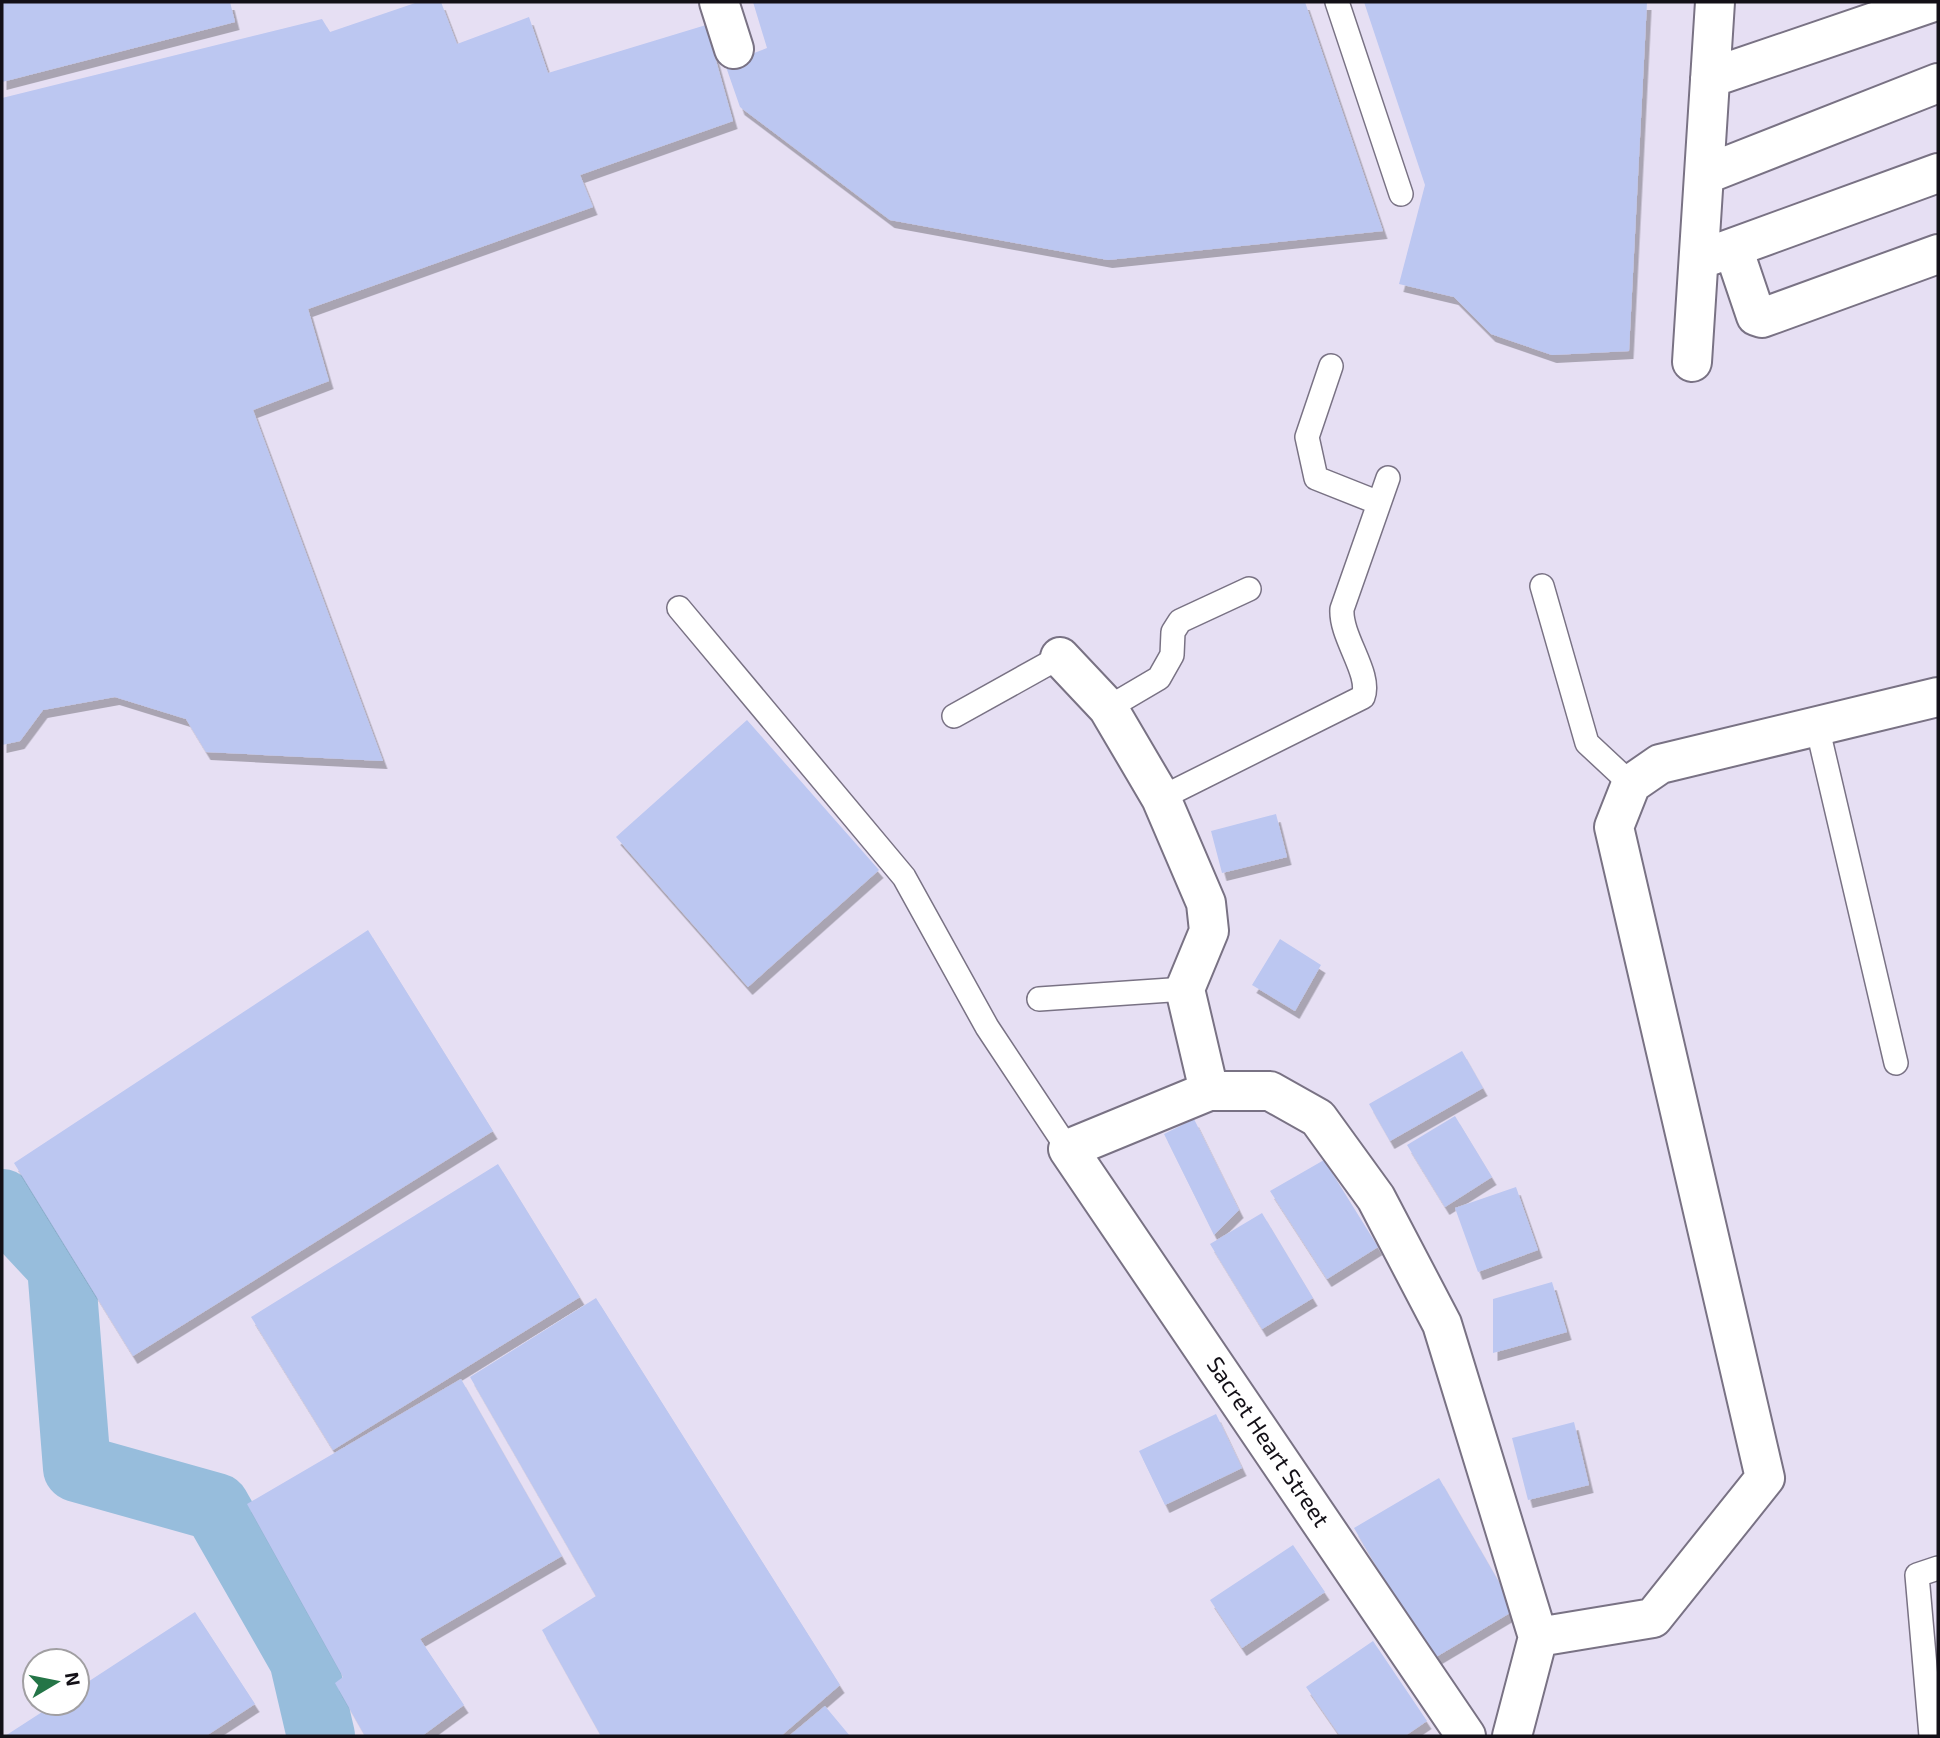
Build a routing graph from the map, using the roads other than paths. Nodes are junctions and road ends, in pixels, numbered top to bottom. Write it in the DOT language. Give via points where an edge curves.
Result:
graph roads {
  1 [pos="719,2"];
  2 [pos="1337,2"];
  3 [pos="1715,2"];
  4 [pos="1933,2"];
  5 [pos="1938,16"];
  6 [pos="734,49"];
  7 [pos="1710,78"];
  8 [pos="1938,83"];
  9 [pos="1938,173"];
  10 [pos="1704,175"];
  11 [pos="1401,194"];
  12 [pos="1716,254"];
  13 [pos="1938,254"];
  14 [pos="1692,362"];
  15 [pos="1331,366"];
  16 [pos="1388,478"];
  17 [pos="1379,503"];
  18 [pos="1542,586"];
  19 [pos="1249,589"];
  20 [pos="679,607"];
  21 [pos="1059,657"];
  22 [pos="1938,697"];
  23 [pos="1108,708"];
  24 [pos="954,716"];
  25 [pos="1817,726"];
  26 [pos="1631,784"];
  27 [pos="1161,798"];
  28 [pos="1185,989"];
  29 [pos="1040,999"];
  30 [pos="1896,1063"];
  31 [pos="1209,1091"];
  32 [pos="1069,1149"];
  33 [pos="1938,1568"];
  34 [pos="1538,1637"];
  35 [pos="1466,1736"];
  36 [pos="1512,1736"];
  37 [pos="1931,1736"];
  1 -- 6 [label="street"];
  2 -- 11 [label="lane"];
  3 -- 7 [label="street"];
  4 -- 5 [label="street"];
  4 -- 7 [label="street"];
  7 -- 10 [label="street"];
  8 -- 10 [label="street"];
  9 -- 12 [label="street"];
  10 -- 12 [label="street"];
  12 -- 13 [label="street" via="1756,316 1762,318"];
  12 -- 14 [label="street"];
  15 -- 17 [label="lane" via="1307,437 1316,478"];
  16 -- 17 [label="lane"];
  17 -- 27 [label="lane" via="1341,616 1365,684 1363,697"];
  18 -- 26 [label="lane" via="1587,743"];
  19 -- 23 [label="lane" via="1180,621 1173,632 1172,655 1159,678"];
  20 -- 32 [label="lane" via="904,877 987,1027"];
  21 -- 23 [label="street"];
  21 -- 24 [label="lane"];
  22 -- 25 [label="street"];
  23 -- 27 [label="street"];
  25 -- 26 [label="street" via="1660,764"];
  25 -- 30 [label="lane"];
  26 -- 34 [label="street" via="1614,827 1765,1478 1653,1618"];
  27 -- 28 [label="street" via="1206,903 1209,931"];
  28 -- 29 [label="lane"];
  28 -- 31 [label="street"];
  31 -- 32 [label="street"];
  31 -- 34 [label="street" via="1270,1091 1318,1118 1376,1198 1443,1324"];
  32 -- 35 [label="street, Sacret Heart Street"];
  33 -- 37 [label="lane" via="1917,1574"];
  34 -- 36 [label="street"];
}
